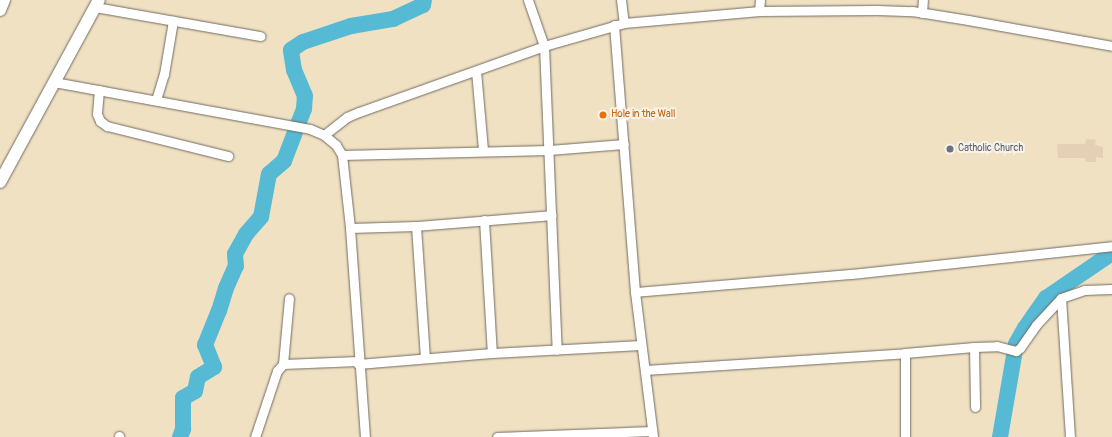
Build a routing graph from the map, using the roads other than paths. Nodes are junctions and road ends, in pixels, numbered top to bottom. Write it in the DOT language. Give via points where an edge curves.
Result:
graph roads {
  1 [pos="4,0"];
  2 [pos="528,0"];
  3 [pos="621,0"];
  4 [pos="760,0"];
  5 [pos="923,0"];
  6 [pos="97,4"];
  7 [pos="0,10"];
  8 [pos="759,11"];
  9 [pos="922,13"];
  10 [pos="173,21"];
  11 [pos="624,23"];
  12 [pos="614,25"];
  13 [pos="260,36"];
  14 [pos="544,46"];
  15 [pos="1112,46"];
  16 [pos="476,71"];
  17 [pos="54,82"];
  18 [pos="99,90"];
  19 [pos="156,100"];
  20 [pos="324,135"];
  21 [pos="624,144"];
  22 [pos="483,150"];
  23 [pos="550,150"];
  24 [pos="342,155"];
  25 [pos="228,156"];
  26 [pos="0,182"];
  27 [pos="552,215"];
  28 [pos="484,220"];
  29 [pos="416,226"];
  30 [pos="350,228"];
  31 [pos="1112,246"];
  32 [pos="1112,289"];
  33 [pos="635,292"];
  34 [pos="289,298"];
  35 [pos="1061,298"];
  36 [pos="641,345"];
  37 [pos="974,347"];
  38 [pos="557,350"];
  39 [pos="492,353"];
  40 [pos="905,353"];
  41 [pos="425,358"];
  42 [pos="358,363"];
  43 [pos="283,364"];
  44 [pos="645,370"];
  45 [pos="975,407"];
  46 [pos="652,434"];
  47 [pos="255,437"];
  48 [pos="365,437"];
  49 [pos="497,437"];
  50 [pos="905,437"];
  51 [pos="1070,437"];
  1 -- 7 [label="street"];
  2 -- 14 [label="street"];
  3 -- 11 [label="street"];
  4 -- 8 [label="street"];
  5 -- 9 [label="street"];
  6 -- 10 [label="street"];
  6 -- 17 [label="street"];
  8 -- 9 [label="street" via="877,10"];
  8 -- 11 [label="street"];
  9 -- 15 [label="street"];
  10 -- 13 [label="street"];
  10 -- 19 [label="street" via="164,74"];
  11 -- 12 [label="street"];
  12 -- 14 [label="street"];
  12 -- 21 [label="street"];
  14 -- 16 [label="street"];
  14 -- 23 [label="street"];
  16 -- 20 [label="street" via="359,112"];
  16 -- 22 [label="street"];
  17 -- 18 [label="street"];
  17 -- 26 [label="street"];
  18 -- 19 [label="street"];
  18 -- 25 [label="street" via="97,114 100,121 108,126"];
  19 -- 20 [label="street" via="310,129"];
  20 -- 24 [label="street" via="336,145"];
  21 -- 23 [label="street"];
  21 -- 33 [label="street"];
  22 -- 23 [label="street"];
  22 -- 24 [label="street"];
  23 -- 27 [label="street"];
  24 -- 30 [label="street"];
  27 -- 28 [label="street"];
  27 -- 38 [label="street"];
  28 -- 29 [label="street"];
  28 -- 39 [label="street"];
  29 -- 30 [label="street"];
  29 -- 41 [label="street"];
  30 -- 42 [label="street"];
  31 -- 33 [label="street" via="851,274"];
  32 -- 35 [label="street" via="1084,290"];
  33 -- 36 [label="street"];
  34 -- 43 [label="street"];
  35 -- 37 [label="street" via="1016,352 998,346"];
  35 -- 51 [label="street"];
  36 -- 38 [label="street"];
  36 -- 44 [label="street"];
  37 -- 40 [label="street"];
  37 -- 45 [label="street"];
  38 -- 39 [label="street"];
  39 -- 41 [label="street"];
  40 -- 44 [label="street"];
  40 -- 50 [label="street"];
  41 -- 42 [label="street"];
  42 -- 43 [label="street"];
  42 -- 48 [label="street"];
  43 -- 47 [label="street" via="277,371"];
  44 -- 46 [label="street"];
  46 -- 49 [label="street"];
}
